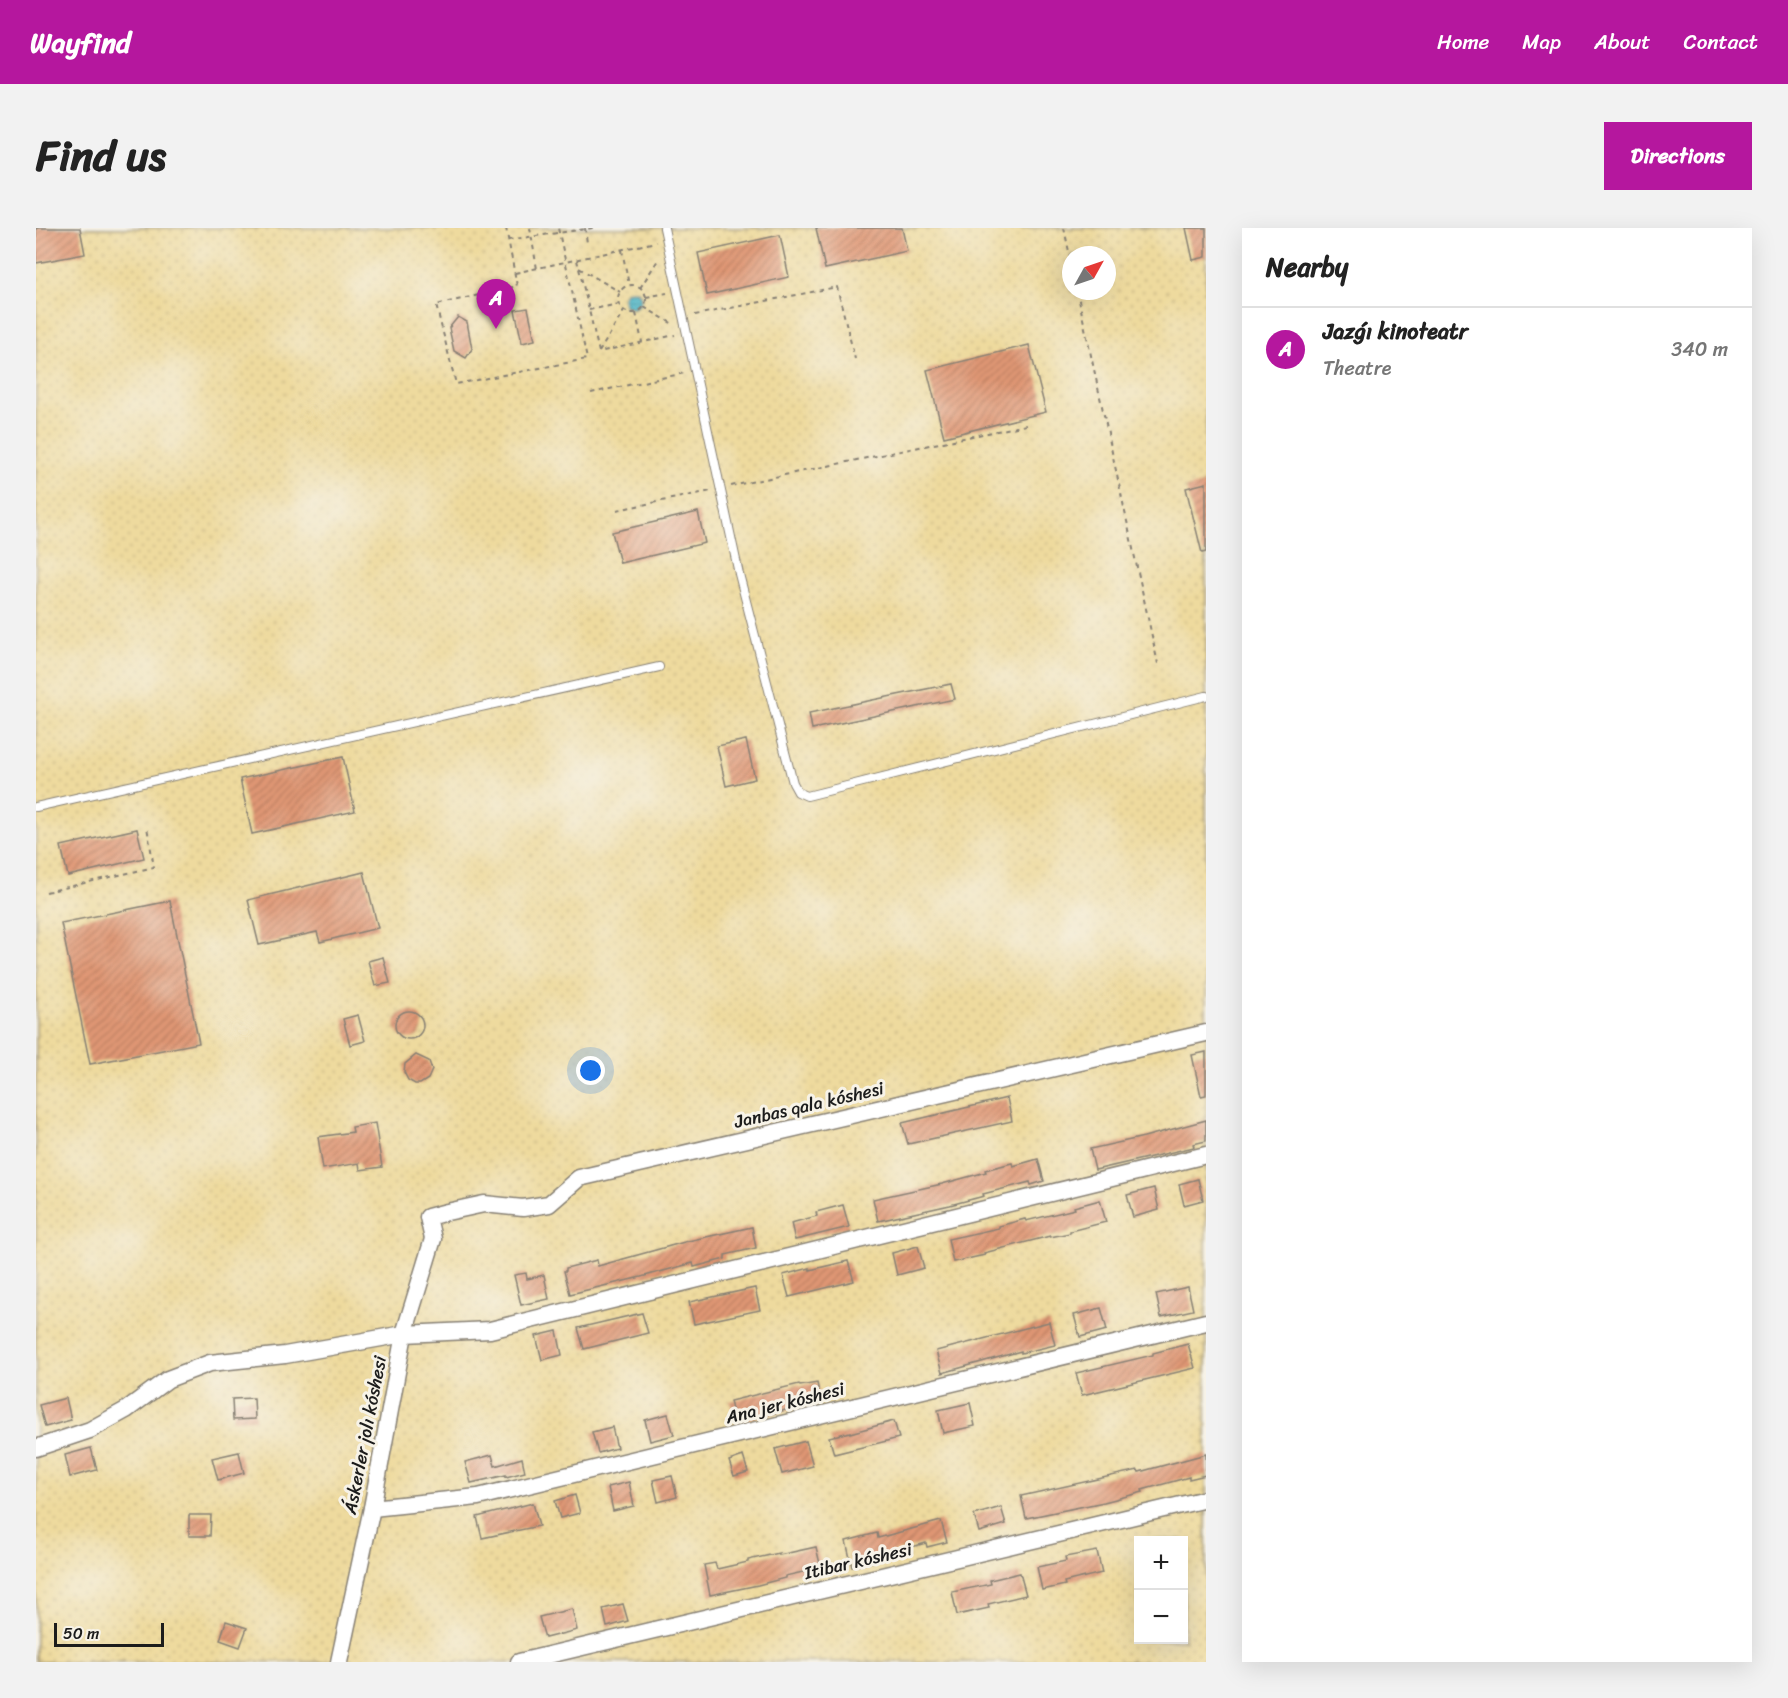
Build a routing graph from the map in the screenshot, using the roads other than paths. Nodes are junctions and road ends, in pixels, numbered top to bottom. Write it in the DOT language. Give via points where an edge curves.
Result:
graph roads {
  1 [pos="664,228"];
  2 [pos="659,667"];
  3 [pos="1206,696"];
  4 [pos="36,807"];
  5 [pos="1206,1033"];
  6 [pos="1206,1155"];
  7 [pos="428,1217"];
  8 [pos="1206,1322"];
  9 [pos="404,1334"];
  10 [pos="36,1448"];
  11 [pos="1206,1499"];
  12 [pos="372,1508"];
  13 [pos="339,1662"];
  14 [pos="519,1662"];
  1 -- 3 [label="lane" via="739,574 798,792 807,796"];
  2 -- 4 [label="lane"];
  5 -- 7 [label="street, Janbas qala kóshesi" via="579,1178 549,1204 523,1208 484,1204"];
  6 -- 9 [label="street" via="490,1330"];
  7 -- 9 [label="street, Áskerler jolı kóshesi" via="433,1239"];
  8 -- 12 [label="street, Ana jer kóshesi" via="478,1497"];
  9 -- 10 [label="street" via="285,1355 210,1363 168,1379 90,1430"];
  9 -- 12 [label="street, Áskerler jolı kóshesi"];
  11 -- 14 [label="street, Itibar kóshesi"];
  12 -- 13 [label="street, Áskerler jolı kóshesi"];
}
